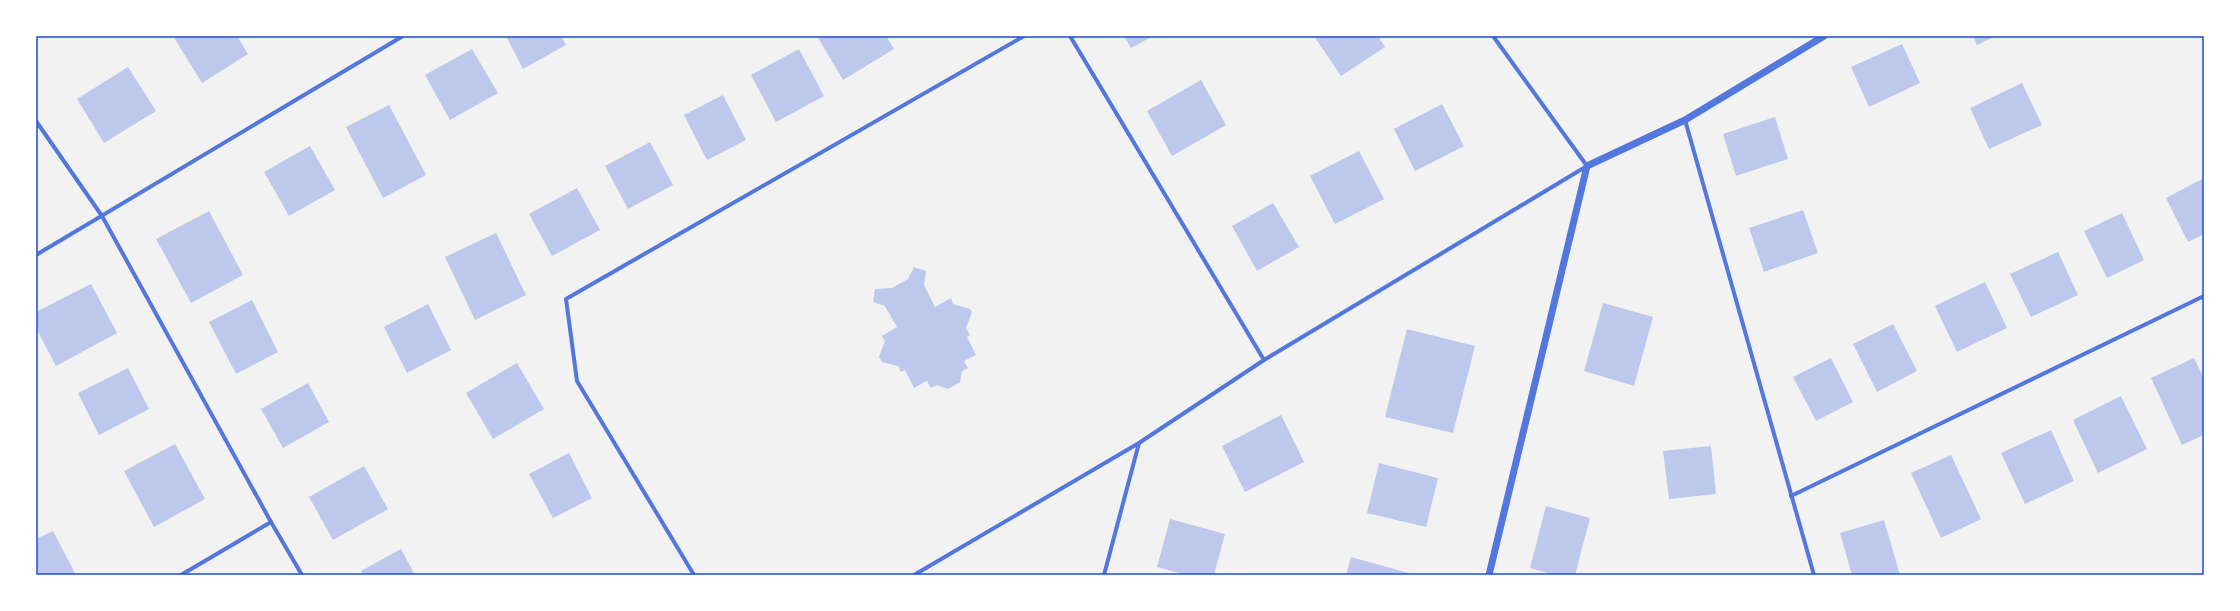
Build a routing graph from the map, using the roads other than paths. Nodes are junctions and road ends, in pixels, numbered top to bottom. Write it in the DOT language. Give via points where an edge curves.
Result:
graph roads {
  1 [pos="403,36"];
  2 [pos="1024,36"];
  3 [pos="1070,36"];
  4 [pos="1493,36"];
  5 [pos="1824,36"];
  6 [pos="1685,120"];
  7 [pos="36,121"];
  8 [pos="1587,166"];
  9 [pos="102,216"];
  10 [pos="36,255"];
  11 [pos="2204,296"];
  12 [pos="1264,360"];
  13 [pos="1139,443"];
  14 [pos="1791,496"];
  15 [pos="271,522"];
  16 [pos="181,575"];
  17 [pos="302,575"];
  18 [pos="694,575"];
  19 [pos="914,575"];
  20 [pos="1104,575"];
  21 [pos="1489,575"];
  22 [pos="1814,575"];
  1 -- 9 [label="street"];
  2 -- 18 [label="street" via="566,299 577,382"];
  3 -- 12 [label="street"];
  4 -- 8 [label="street"];
  5 -- 6 [label="street"];
  6 -- 8 [label="street"];
  6 -- 14 [label="street"];
  7 -- 9 [label="street"];
  8 -- 12 [label="street"];
  8 -- 21 [label="street"];
  9 -- 10 [label="street"];
  9 -- 15 [label="street"];
  11 -- 14 [label="street"];
  12 -- 13 [label="street"];
  13 -- 19 [label="street"];
  13 -- 20 [label="street"];
  14 -- 22 [label="street"];
  15 -- 16 [label="street"];
  15 -- 17 [label="street"];
}
